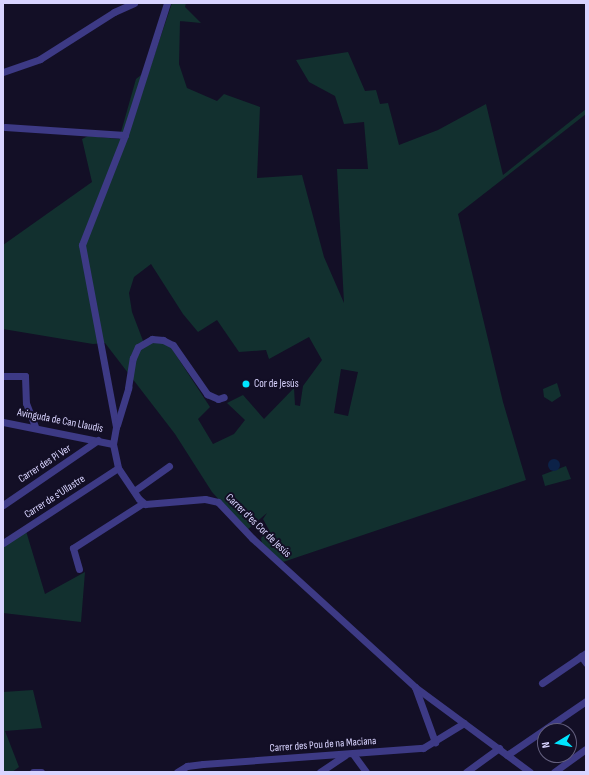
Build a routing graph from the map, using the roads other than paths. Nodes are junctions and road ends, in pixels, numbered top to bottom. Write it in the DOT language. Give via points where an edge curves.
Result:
graph roads {
  1 [pos="134,3"];
  2 [pos="167,3"];
  3 [pos="3,72"];
  4 [pos="5,127"];
  5 [pos="124,135"];
  6 [pos="3,376"];
  7 [pos="224,397"];
  8 [pos="3,422"];
  9 [pos="35,427"];
  10 [pos="116,428"];
  11 [pos="98,440"];
  12 [pos="112,444"];
  13 [pos="169,466"];
  14 [pos="118,468"];
  15 [pos="134,491"];
  16 [pos="143,503"];
  17 [pos="3,505"];
  18 [pos="3,543"];
  19 [pos="79,569"];
  20 [pos="584,655"];
  21 [pos="586,663"];
  22 [pos="542,683"];
  23 [pos="415,687"];
  24 [pos="586,701"];
  25 [pos="464,723"];
  26 [pos="435,742"];
  27 [pos="499,748"];
  28 [pos="586,749"];
  29 [pos="354,754"];
  30 [pos="345,755"];
  31 [pos="507,755"];
  32 [pos="313,757"];
  33 [pos="189,769"];
  34 [pos="33,772"];
  35 [pos="41,772"];
  36 [pos="177,772"];
  37 [pos="320,772"];
  38 [pos="366,772"];
  39 [pos="466,772"];
  40 [pos="530,772"];
  41 [pos="554,772"];
  1 -- 3 [label="street" via="108,16 40,59"];
  2 -- 5 [label="street"];
  4 -- 5 [label="street"];
  5 -- 10 [label="street" via="82,245"];
  6 -- 9 [label="street" via="25,376 26,404"];
  7 -- 10 [label="street" via="218,399 207,394 173,345 163,340 152,339 138,348 133,358 128,388"];
  8 -- 9 [label="street, Avinguda de Can Llaudis"];
  9 -- 11 [label="street, Avinguda de Can Llaudis"];
  10 -- 12 [label="street"];
  11 -- 12 [label="street, Avinguda de Can Llaudis"];
  11 -- 17 [label="street, Carrer des Pi Ver"];
  12 -- 14 [label="street"];
  13 -- 15 [label="street"];
  14 -- 15 [label="street"];
  14 -- 18 [label="street, Carrer de s'Ullastre"];
  15 -- 16 [label="street"];
  16 -- 19 [label="street" via="73,548"];
  16 -- 23 [label="street, Carrer d'es Cor de Jesús" via="205,499 218,502 256,542"];
  20 -- 21 [label="street"];
  20 -- 22 [label="street"];
  23 -- 25 [label="street, Carrer d'es Cor de Jesús"];
  23 -- 26 [label="street"];
  24 -- 31 [label="street"];
  25 -- 26 [label="street, Carrer des Pou de na Maciana"];
  25 -- 27 [label="street, Carrer d'es Cor de Jesús"];
  26 -- 29 [label="street, Carrer des Pou de na Maciana" via="423,748"];
  27 -- 31 [label="street, Carrer d'es Cor de Jesús"];
  27 -- 39 [label="street"];
  28 -- 41 [label="street"];
  29 -- 30 [label="street, Carrer des Pou de na Maciana"];
  29 -- 38 [label="street"];
  30 -- 32 [label="street, Carrer des Pou de na Maciana"];
  30 -- 37 [label="street"];
  31 -- 40 [label="street, Carrer d'es Cor de Jesús"];
  32 -- 33 [label="street, Carrer des Pou de na Maciana"];
  32 -- 37 [label="street" via="320,764"];
  33 -- 36 [label="street, Carrer des Pou de na Maciana"];
  34 -- 35 [label="street"];
}
